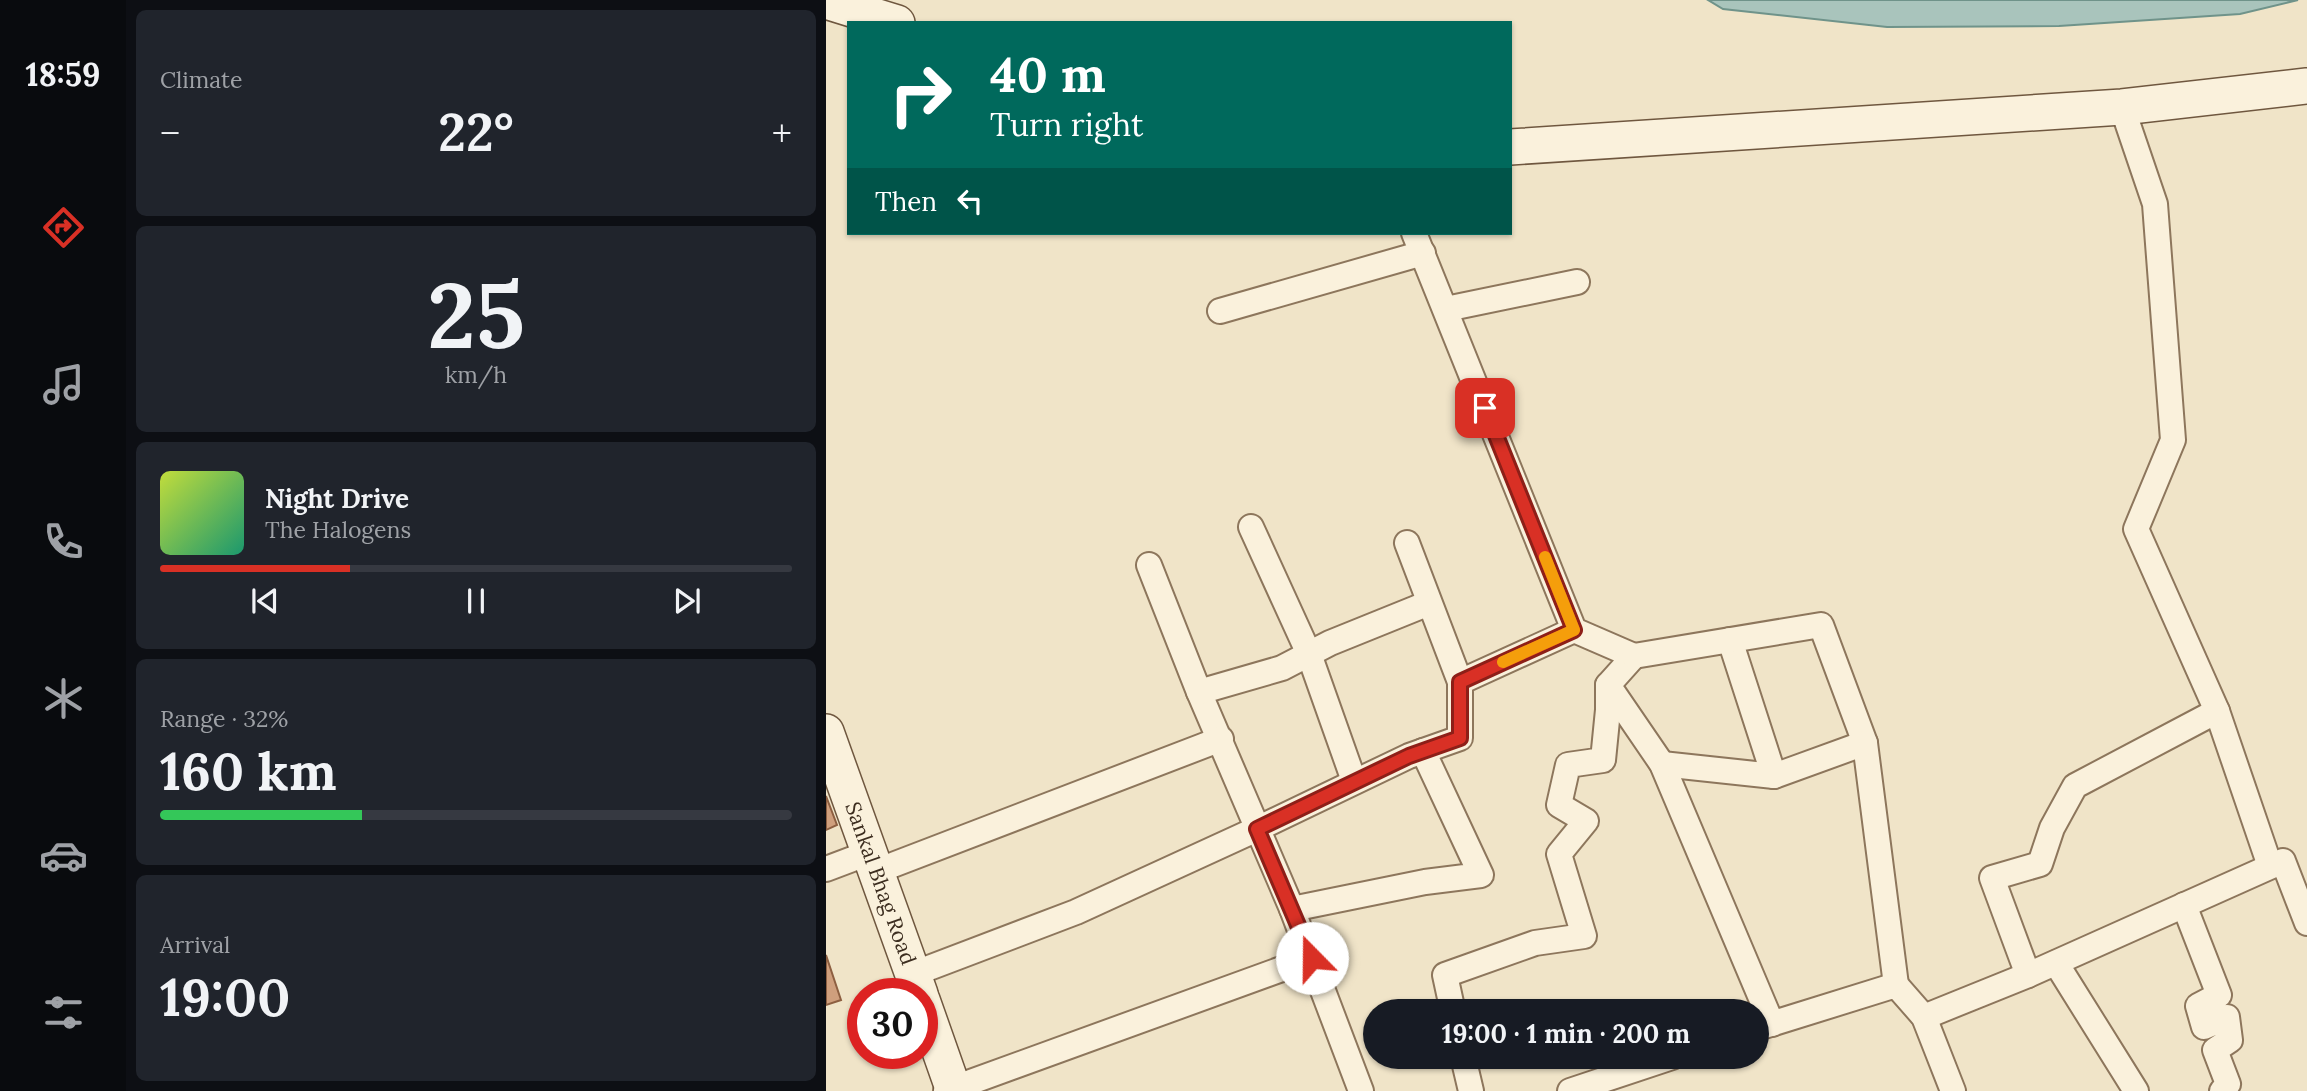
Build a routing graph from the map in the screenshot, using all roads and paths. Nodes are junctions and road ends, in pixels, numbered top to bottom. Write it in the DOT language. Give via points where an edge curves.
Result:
graph roads {
  1 [pos="826,1"];
  2 [pos="891,21"];
  3 [pos="2307,86"];
  4 [pos="2122,107"];
  5 [pos="1512,148"];
  6 [pos="1419,243"];
  7 [pos="1577,282"];
  8 [pos="1446,309"];
  9 [pos="1220,311"];
  10 [pos="1251,527"];
  11 [pos="1407,543"];
  12 [pos="1149,565"];
  13 [pos="1429,603"];
  14 [pos="1574,630"];
  15 [pos="1730,640"];
  16 [pos="1309,654"];
  17 [pos="1634,656"];
  18 [pos="1460,682"];
  19 [pos="1608,685"];
  20 [pos="1199,692"];
  21 [pos="2217,711"];
  22 [pos="826,732"];
  23 [pos="1221,739"];
  24 [pos="1865,743"];
  25 [pos="1423,751"];
  26 [pos="1662,764"];
  27 [pos="1774,776"];
  28 [pos="1354,781"];
  29 [pos="1257,829"];
  30 [pos="874,862"];
  31 [pos="2270,866"];
  32 [pos="826,869"];
  33 [pos="2184,905"];
  34 [pos="1292,909"];
  35 [pos="2307,923"];
  36 [pos="1312,958"];
  37 [pos="2056,963"];
  38 [pos="2028,975"];
  39 [pos="915,978"];
  40 [pos="938,980"];
  41 [pos="1896,985"];
  42 [pos="1450,999"];
  43 [pos="1753,999"];
  44 [pos="1924,1017"];
  45 [pos="1769,1024"];
  46 [pos="938,1049"];
  47 [pos="1466,1069"];
  48 [pos="1636,1069"];
  49 [pos="951,1090"];
  50 [pos="1361,1091"];
  51 [pos="1471,1091"];
  52 [pos="1570,1091"];
  53 [pos="1953,1091"];
  54 [pos="2136,1091"];
  55 [pos="2222,1091"];
  1 -- 2 [label="street"];
  3 -- 4 [label="street"];
  4 -- 5 [label="street"];
  4 -- 21 [label="street" via="2155,204 2173,440 2136,529"];
  6 -- 8 [label="street"];
  6 -- 9 [label="street"];
  7 -- 8 [label="street"];
  8 -- 14 [label="street"];
  10 -- 16 [label="street"];
  11 -- 13 [label="street"];
  12 -- 20 [label="street"];
  13 -- 16 [label="street"];
  13 -- 18 [label="street"];
  14 -- 17 [label="street"];
  14 -- 18 [label="street"];
  15 -- 17 [label="street"];
  15 -- 24 [label="street" via="1821,625"];
  15 -- 27 [label="street"];
  16 -- 20 [label="street" via="1282,668"];
  16 -- 28 [label="street"];
  17 -- 19 [label="street"];
  18 -- 25 [label="street" via="1460,738"];
  19 -- 26 [label="street"];
  19 -- 42 [label="street" via="1603,760 1568,765 1559,805 1587,821 1559,854 1584,936 1535,943 1445,975"];
  20 -- 23 [label="street"];
  21 -- 31 [label="street"];
  21 -- 38 [label="street" via="2075,786 2040,864 1992,878"];
  22 -- 30 [label="street, Sankal Bhag Road"];
  23 -- 29 [label="street"];
  23 -- 30 [label="street"];
  24 -- 27 [label="street"];
  24 -- 41 [label="street"];
  25 -- 28 [label="street"];
  25 -- 34 [label="street" via="1481,874"];
  26 -- 27 [label="street"];
  26 -- 43 [label="street"];
  28 -- 29 [label="street"];
  29 -- 34 [label="street"];
  29 -- 40 [label="street"];
  30 -- 32 [label="street"];
  30 -- 39 [label="street, Sankal Bhag Road"];
  31 -- 33 [label="street"];
  31 -- 35 [label="street" via="2283,861"];
  33 -- 37 [label="street"];
  33 -- 55 [label="street" via="2219,995 2198,1006 2204,1027 2227,1017 2230,1040 2215,1050 2228,1084"];
  34 -- 36 [label="street"];
  36 -- 49 [label="street"];
  36 -- 50 [label="street"];
  37 -- 38 [label="street"];
  37 -- 54 [label="street"];
  38 -- 44 [label="street"];
  41 -- 44 [label="street"];
  41 -- 45 [label="street"];
  44 -- 53 [label="street"];
  46 -- 49 [label="street, Sankal Bhag Road"];
  47 -- 51 [label="street"];
  48 -- 52 [label="street"];
}
